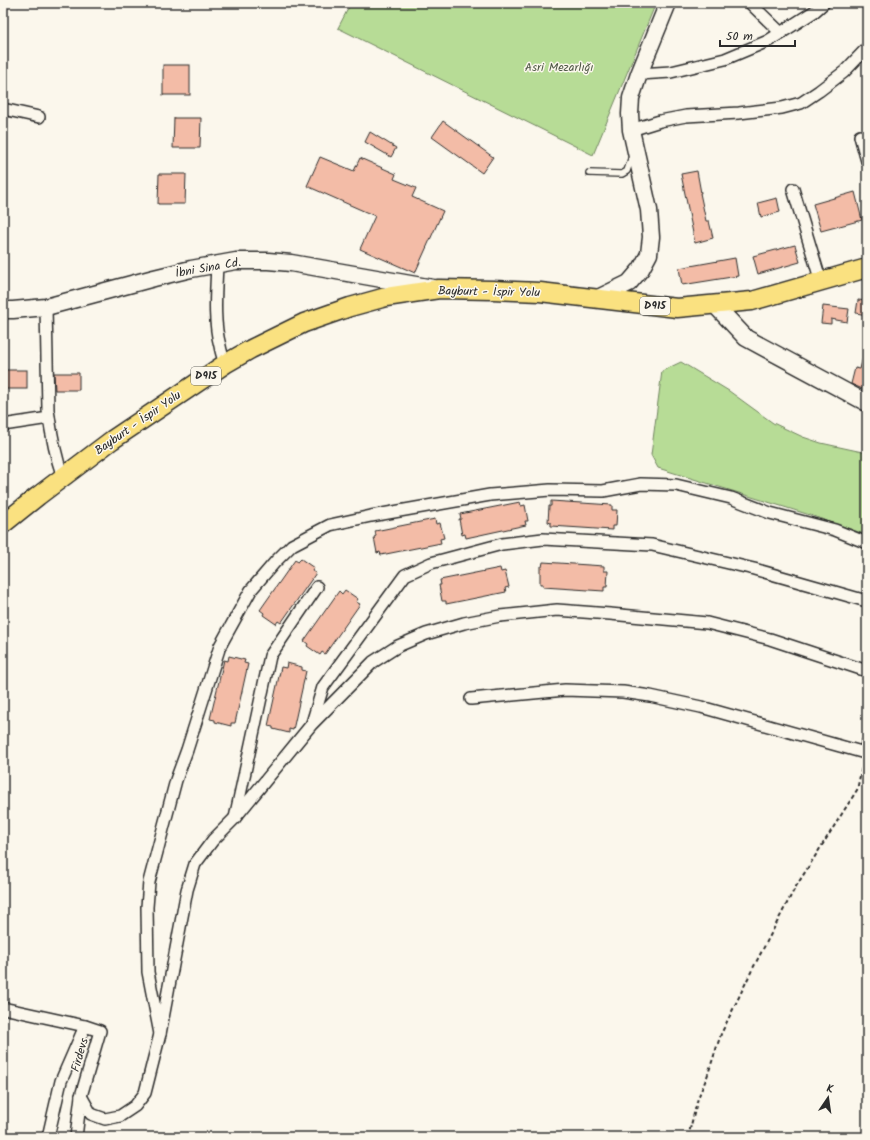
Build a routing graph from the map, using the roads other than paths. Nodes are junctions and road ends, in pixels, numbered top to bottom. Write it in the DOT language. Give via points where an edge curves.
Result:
graph roads {
  1 [pos="668,3"];
  2 [pos="750,3"];
  3 [pos="824,3"];
  4 [pos="781,33"];
  5 [pos="867,48"];
  6 [pos="639,74"];
  7 [pos="3,109"];
  8 [pos="39,116"];
  9 [pos="631,130"];
  10 [pos="860,136"];
  11 [pos="636,152"];
  12 [pos="867,161"];
  13 [pos="589,174"];
  14 [pos="793,189"];
  15 [pos="217,264"];
  16 [pos="867,268"];
  17 [pos="820,282"];
  18 [pos="439,289"];
  19 [pos="596,299"];
  20 [pos="715,305"];
  21 [pos="46,307"];
  22 [pos="3,310"];
  23 [pos="225,364"];
  24 [pos="867,403"];
  25 [pos="49,418"];
  26 [pos="3,425"];
  27 [pos="63,477"];
  28 [pos="3,524"];
  29 [pos="867,542"];
  30 [pos="317,587"];
  31 [pos="863,600"];
  32 [pos="867,671"];
  33 [pos="471,699"];
  34 [pos="311,725"];
  35 [pos="866,748"];
  36 [pos="234,819"];
  37 [pos="3,1008"];
  38 [pos="85,1026"];
  39 [pos="160,1034"];
  40 [pos="81,1096"];
  41 [pos="48,1137"];
  42 [pos="76,1137"];
  1 -- 6 [label="main road"];
  2 -- 4 [label="street"];
  3 -- 4 [label="street"];
  4 -- 6 [label="street" via="768,41 725,58 671,72"];
  5 -- 9 [label="street" via="844,72 801,103 782,108 686,116"];
  6 -- 9 [label="main road" via="631,98"];
  7 -- 8 [label="street"];
  9 -- 11 [label="main road"];
  10 -- 12 [label="street"];
  11 -- 13 [label="lane" via="632,154 625,173"];
  11 -- 19 [label="main road" via="649,210 649,254 629,283"];
  14 -- 17 [label="street"];
  15 -- 18 [label="main road, İbni Sina Cd." via="236,261 292,262"];
  15 -- 21 [label="main road, İbni Sina Cd."];
  15 -- 23 [label="street" via="216,322"];
  16 -- 17 [label="main road, Bayburt - İspir Yolu / D915"];
  17 -- 20 [label="main road, Bayburt - İspir Yolu / D915" via="752,302"];
  18 -- 19 [label="main road, Bayburt - İspir Yolu / D915" via="540,292"];
  18 -- 23 [label="main road, Bayburt - İspir Yolu / D915" via="386,297 304,323"];
  19 -- 20 [label="main road, Bayburt - İspir Yolu / D915" via="676,308"];
  20 -- 24 [label="main road" via="746,338"];
  21 -- 22 [label="main road, İbni Sina Cd."];
  21 -- 25 [label="street"];
  23 -- 27 [label="main road, Bayburt - İspir Yolu / D915" via="112,440"];
  25 -- 26 [label="street"];
  25 -- 27 [label="street" via="56,458"];
  27 -- 28 [label="main road, Bayburt - İspir Yolu / D915"];
  29 -- 39 [label="street" via="835,530 770,513 731,498 676,485 641,484 603,491 550,490 490,495 330,525 292,545 251,590 220,646 176,780 157,849 149,882 148,972"];
  30 -- 36 [label="street" via="270,656"];
  31 -- 34 [label="street" via="754,569 652,545 543,539 502,544 431,563 406,575 323,687"];
  32 -- 34 [label="street" via="770,639 707,623 557,610 464,623 426,634 398,646 373,662"];
  33 -- 35 [label="street" via="566,690 630,693 701,707"];
  34 -- 36 [label="street"];
  36 -- 39 [label="street" via="213,840 195,864 187,890"];
  37 -- 38 [label="street, Firdevs"];
  38 -- 40 [label="street, Firdevs" via="100,1031"];
  38 -- 41 [label="street" via="61,1081"];
  39 -- 40 [label="street" via="145,1093 135,1106 120,1116 105,1118 91,1114"];
  40 -- 42 [label="street, Firdevs"];
}
